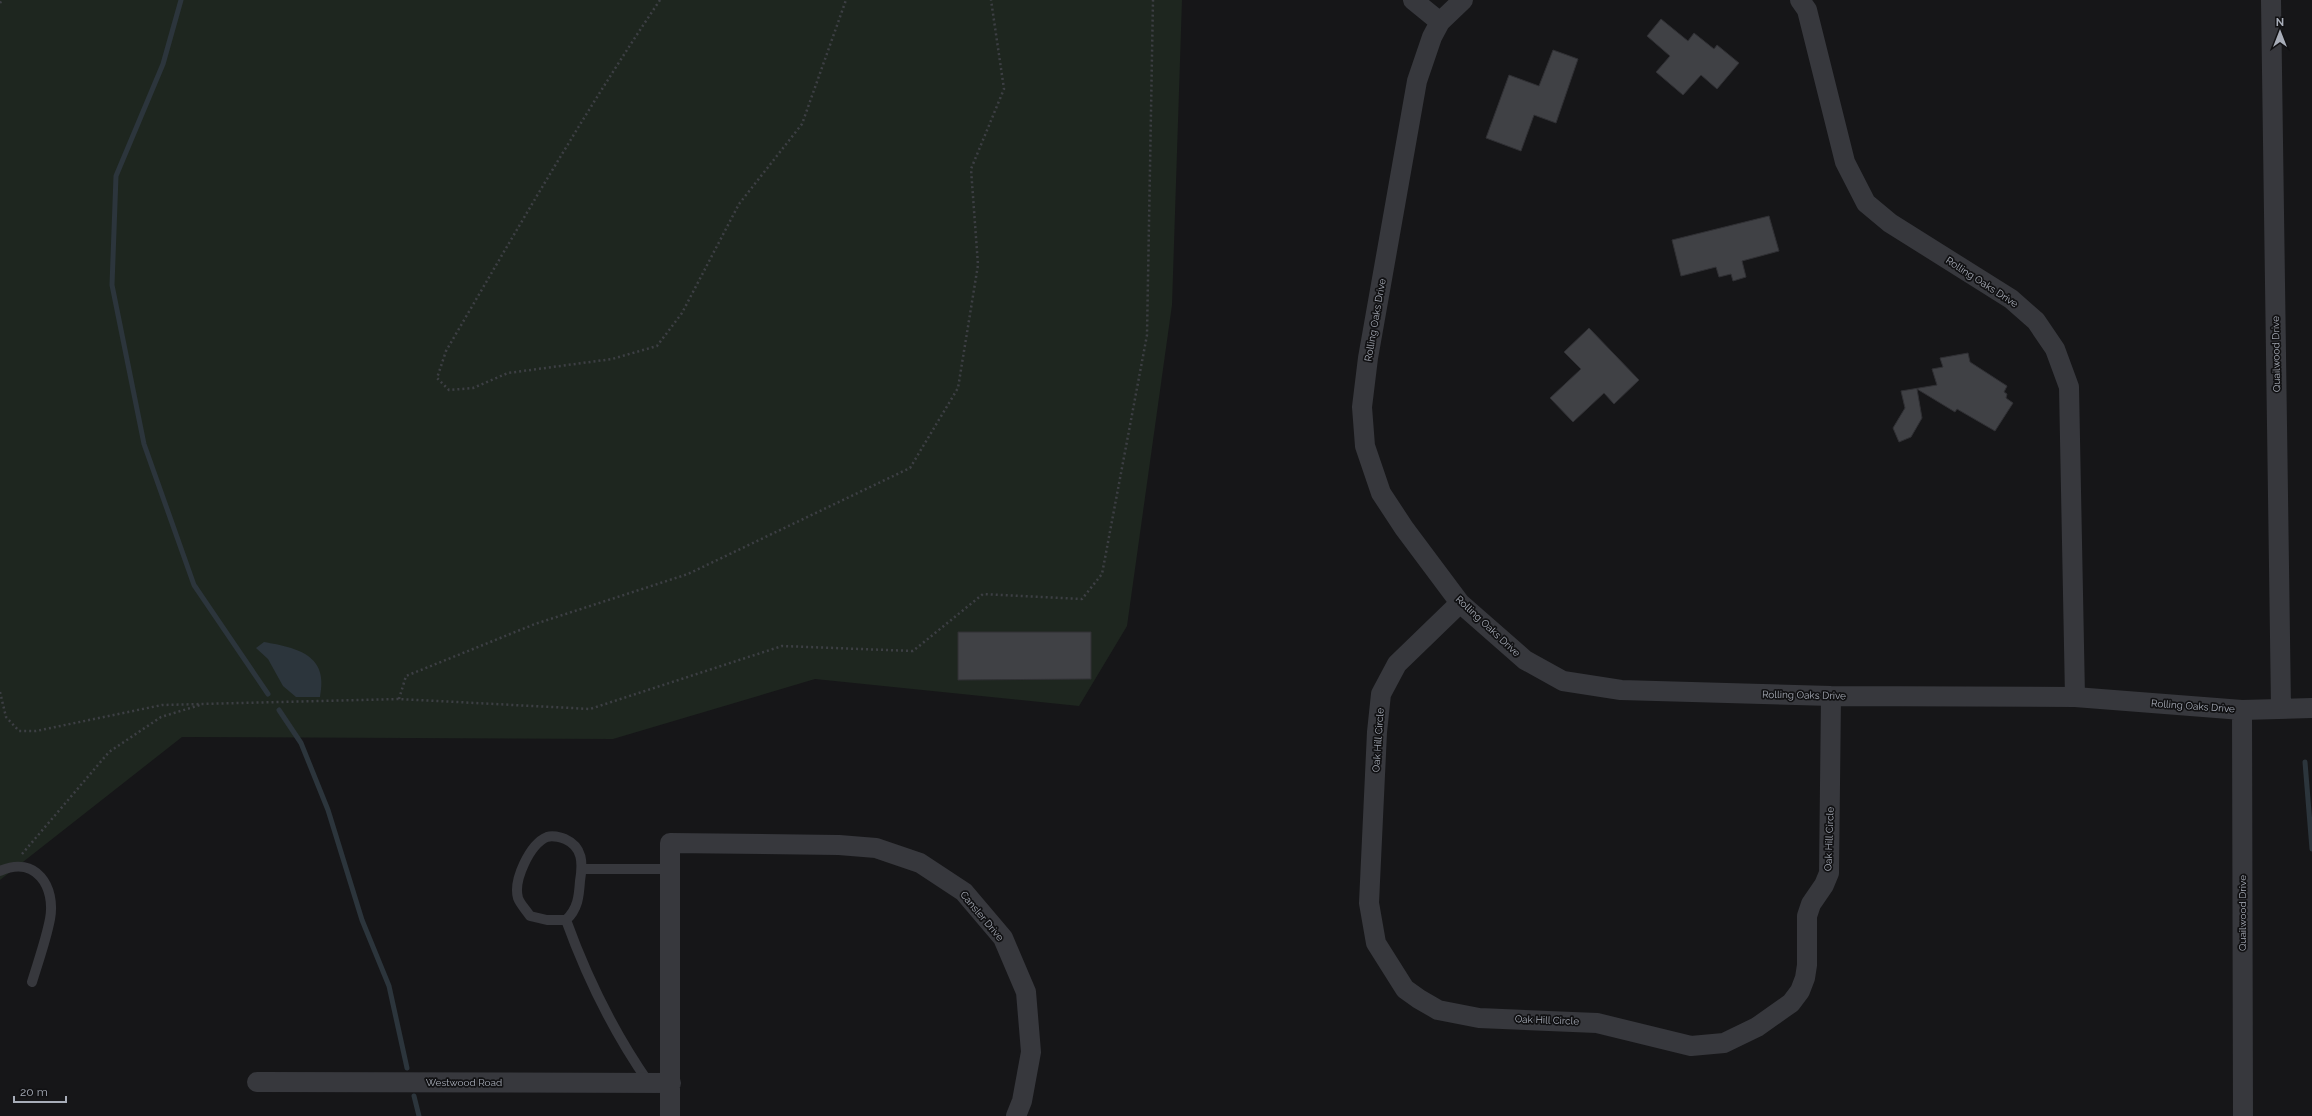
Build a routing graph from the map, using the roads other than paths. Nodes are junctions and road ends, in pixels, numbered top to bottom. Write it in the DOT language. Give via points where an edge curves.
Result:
graph roads {
  1 [pos="1413,0"];
  2 [pos="1463,0"];
  3 [pos="1800,0"];
  4 [pos="2271,0"];
  5 [pos="1440,22"];
  6 [pos="1460,603"];
  7 [pos="1831,696"];
  8 [pos="2075,696"];
  9 [pos="2281,708"];
  10 [pos="2312,708"];
  11 [pos="2242,710"];
  12 [pos="582,869"];
  13 [pos="670,869"];
  14 [pos="0,871"];
  15 [pos="566,920"];
  16 [pos="32,982"];
  17 [pos="258,1082"];
  18 [pos="649,1083"];
  19 [pos="671,1083"];
  20 [pos="670,1116"];
  21 [pos="1016,1116"];
  22 [pos="2243,1116"];
  1 -- 5 [label="street"];
  2 -- 5 [label="street, Rolling Oaks Drive"];
  3 -- 8 [label="street, Rolling Oaks Drive" via="1807,10 1845,162 1866,203 1890,223 2011,298 2036,321 2055,349 2068,387"];
  4 -- 9 [label="street, Quailwood Drive"];
  5 -- 6 [label="street, Rolling Oaks Drive" via="1432,37 1417,81 1362,407 1365,446 1381,493"];
  6 -- 7 [label="street, Rolling Oaks Drive" via="1525,660 1563,681 1621,690"];
  6 -- 7 [label="street, Oak Hill Circle" via="1397,664 1381,694 1371,830 1369,903 1376,943 1405,989 1438,1010 1479,1018 1597,1023 1672,1042 1706,1046 1742,1036 1791,1003 1805,978 1807,916 1829,873"];
  7 -- 8 [label="street, Rolling Oaks Drive"];
  8 -- 11 [label="street, Rolling Oaks Drive"];
  9 -- 10 [label="street, Rolling Oaks Drive"];
  9 -- 11 [label="street, Rolling Oaks Drive"];
  11 -- 22 [label="street, Quailwood Drive"];
  12 -- 13 [label="lane"];
  12 -- 15 [label="lane" via="578,901 574,913"];
  12 -- 15 [label="lane" via="580,853 574,843 558,837 548,837 538,843 526,860 518,881 518,898 530,916 547,920"];
  13 -- 19 [label="street"];
  13 -- 21 [label="street, Cansler Drive" via="670,843 839,845 876,848 920,863 964,892 1003,938 1026,992 1031,1052 1022,1101"];
  14 -- 16 [label="lane" via="24,865 35,871 46,883 51,918"];
  15 -- 18 [label="lane" via="604,1008 628,1052"];
  17 -- 18 [label="street, Westwood Road"];
  18 -- 19 [label="street, Westwood Road"];
  19 -- 20 [label="street"];
}
